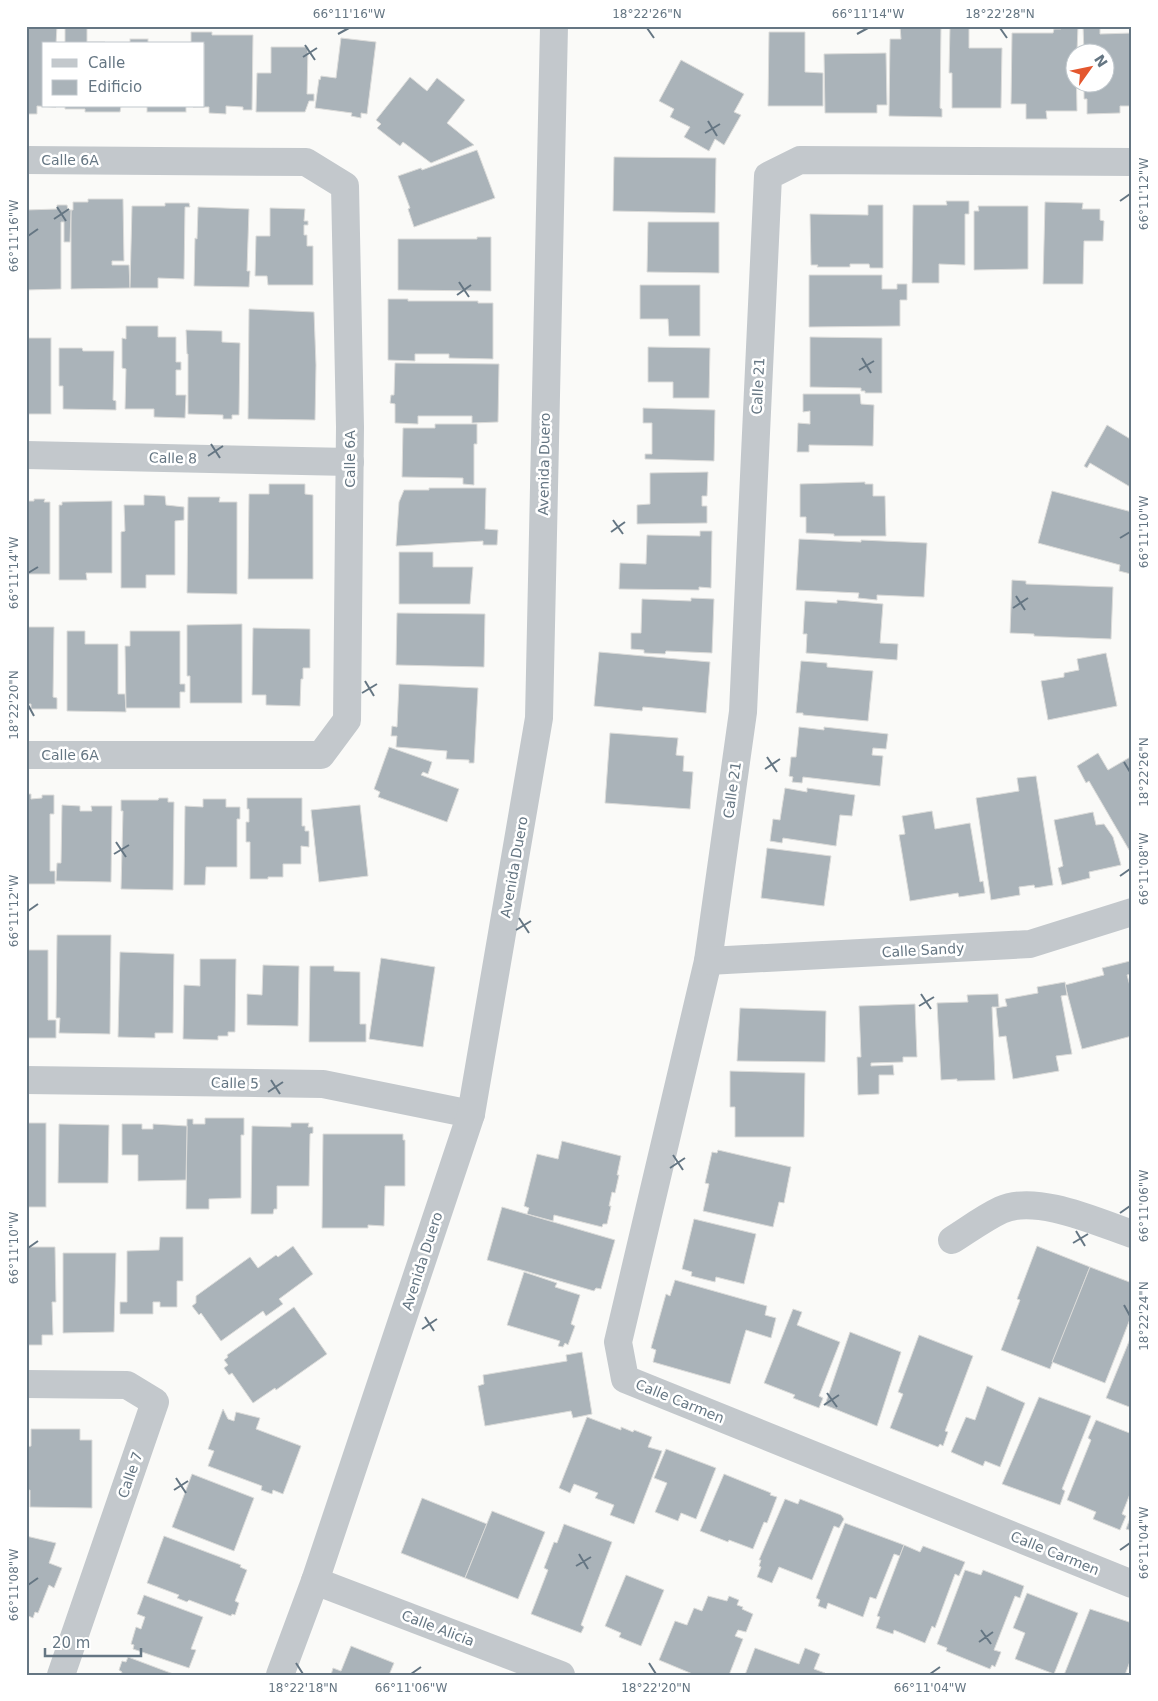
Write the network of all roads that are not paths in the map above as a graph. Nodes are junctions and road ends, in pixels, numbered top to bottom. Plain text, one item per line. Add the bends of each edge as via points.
1 (554, 26) edge
2 (26, 160) edge
3 (1132, 162) edge
4 (26, 455) edge
5 (350, 462) junction
6 (26, 755) edge
7 (1132, 912) edge
8 (708, 961) junction
9 (26, 1080) edge
10 (471, 1114) junction
11 (1132, 1234) edge
12 (952, 1240) dead end
13 (26, 1384) edge
14 (315, 1580) junction
15 (1132, 1584) edge
16 (61, 1675) edge
17 (280, 1675) edge
18 (561, 1675) edge

1 - 10 street, Avenida Duero via 539,718
2 - 5 street, Calle 6A via 306,162 345,186
3 - 8 street, Calle 21 via 800,160 768,176 743,712
4 - 5 street, Calle 8
5 - 6 street, Calle 6A via 347,720 321,755
7 - 8 street, Calle Sandy via 1030,944
8 - 15 street, Calle Carmen via 618,1342 625,1379
9 - 10 street, Calle 5 via 323,1084
10 - 14 street, Avenida Duero
11 - 12 street via 1050,1206 1023,1204 1002,1209
13 - 16 street, Calle 7 via 127,1385 155,1402
14 - 17 street, Avenida Duero
14 - 18 street, Calle Alicia

